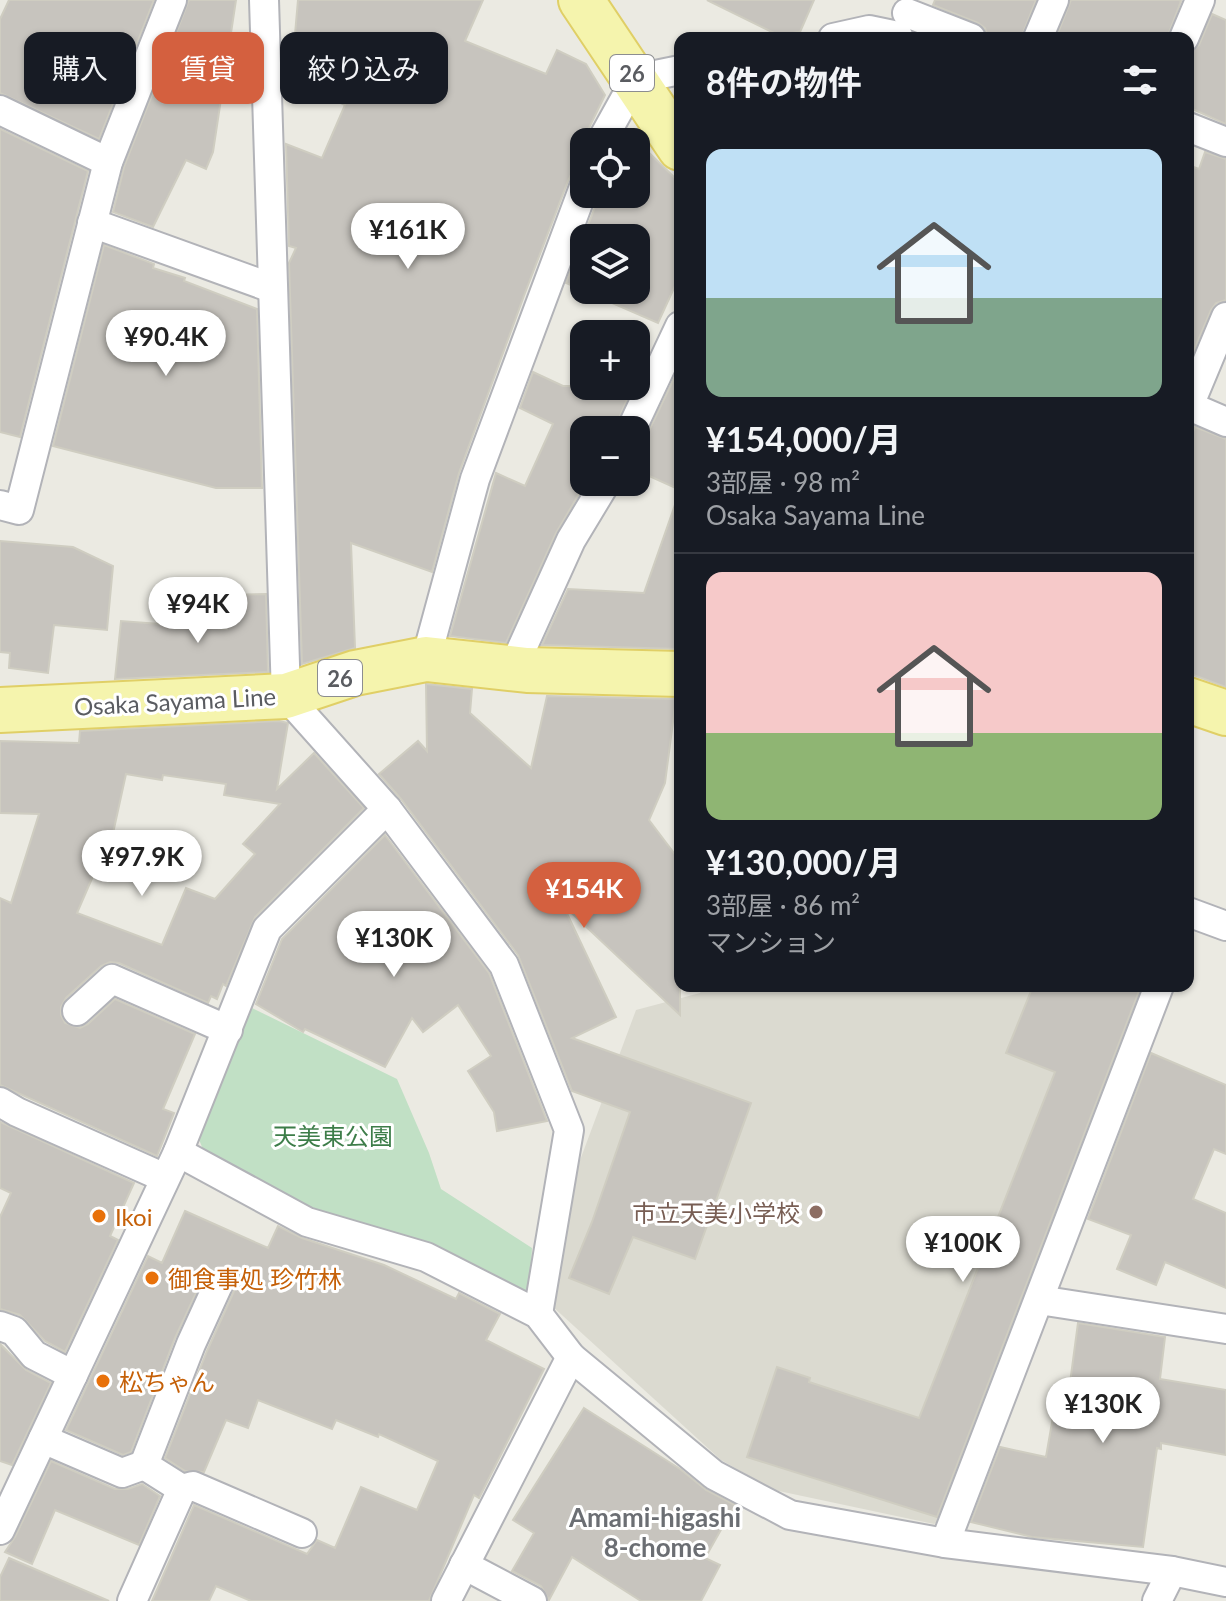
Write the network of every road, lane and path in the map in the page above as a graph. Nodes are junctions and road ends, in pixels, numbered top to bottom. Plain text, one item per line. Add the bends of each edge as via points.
1 (172, 0) edge
2 (264, 0) edge
3 (581, 0) edge
4 (1054, 0) edge
5 (1200, 0) edge
6 (904, 22) edge
7 (860, 32) edge
8 (946, 32) edge
9 (1041, 32) edge
10 (1187, 32) edge
11 (674, 71) edge
12 (636, 79) junction
13 (0, 110) edge
14 (609, 128) edge
15 (1194, 129) edge
16 (674, 139) edge
17 (1226, 142) edge
18 (108, 162) junction
19 (576, 208) edge
20 (92, 223) junction
21 (272, 288) junction
22 (1226, 317) edge
23 (674, 339) edge
24 (1194, 393) edge
25 (1194, 409) edge
26 (638, 416) edge
27 (1226, 422) edge
28 (598, 496) edge
29 (0, 505) edge
30 (426, 659) junction
31 (513, 668) junction
32 (674, 674) edge
33 (286, 696) junction
34 (1194, 702) edge
35 (0, 710) edge
36 (1226, 713) edge
37 (387, 809) junction
38 (1194, 914) edge
39 (1226, 926) edge
40 (1157, 992) edge
41 (77, 1011) dead end
42 (228, 1030) junction
43 (0, 1102) edge
44 (178, 1152) junction
45 (165, 1178) junction
46 (218, 1285) dead end
47 (1039, 1300) junction
48 (538, 1314) junction
49 (0, 1326) edge
50 (1226, 1329) edge
51 (571, 1357) junction
52 (73, 1375) junction
53 (43, 1439) junction
54 (144, 1465) junction
55 (11, 1478) edge
56 (182, 1489) junction
57 (0, 1530) edge
58 (302, 1533) dead end
59 (945, 1543) junction
60 (464, 1565) junction
61 (1172, 1571) junction
62 (1226, 1582) edge
63 (132, 1601) edge
64 (446, 1601) edge
65 (532, 1601) edge
66 (1157, 1601) edge

1 - 18 street
2 - 21 street
3 - 12 main road, 26
4 - 9 street
5 - 10 street
6 - 7 street
6 - 8 street
11 - 12 street
12 - 14 street
12 - 16 main road, 26
13 - 18 street
15 - 17 street
18 - 20 street
19 - 30 street via 475,479
20 - 21 street
20 - 29 street via 19,510
21 - 33 street
22 - 24 street
23 - 26 street
25 - 27 street
28 - 31 street via 571,540
30 - 31 main road, Osaka Sayama Line / 26
30 - 33 main road, Osaka Sayama Line / 26 via 355,673
31 - 32 main road, Osaka Sayama Line / 26
33 - 35 main road, Osaka Sayama Line / 26
33 - 37 street
34 - 36 main road
37 - 42 street via 267,929
37 - 48 street via 504,965 569,1130
38 - 39 street
40 - 47 street
41 - 42 street via 112,979
42 - 44 street
43 - 45 street
44 - 45 street
44 - 48 street via 307,1222 426,1257
45 - 52 street
46 - 54 street
47 - 50 street
47 - 59 street
48 - 51 street
49 - 52 street via 14,1331 34,1355
51 - 59 street via 714,1475 790,1515
51 - 60 street
52 - 53 street
53 - 54 street via 122,1473
53 - 55 street
54 - 56 street
55 - 57 street
56 - 58 street via 193,1486
56 - 63 street
59 - 61 street
60 - 64 street
60 - 65 street
61 - 62 street
61 - 66 street

